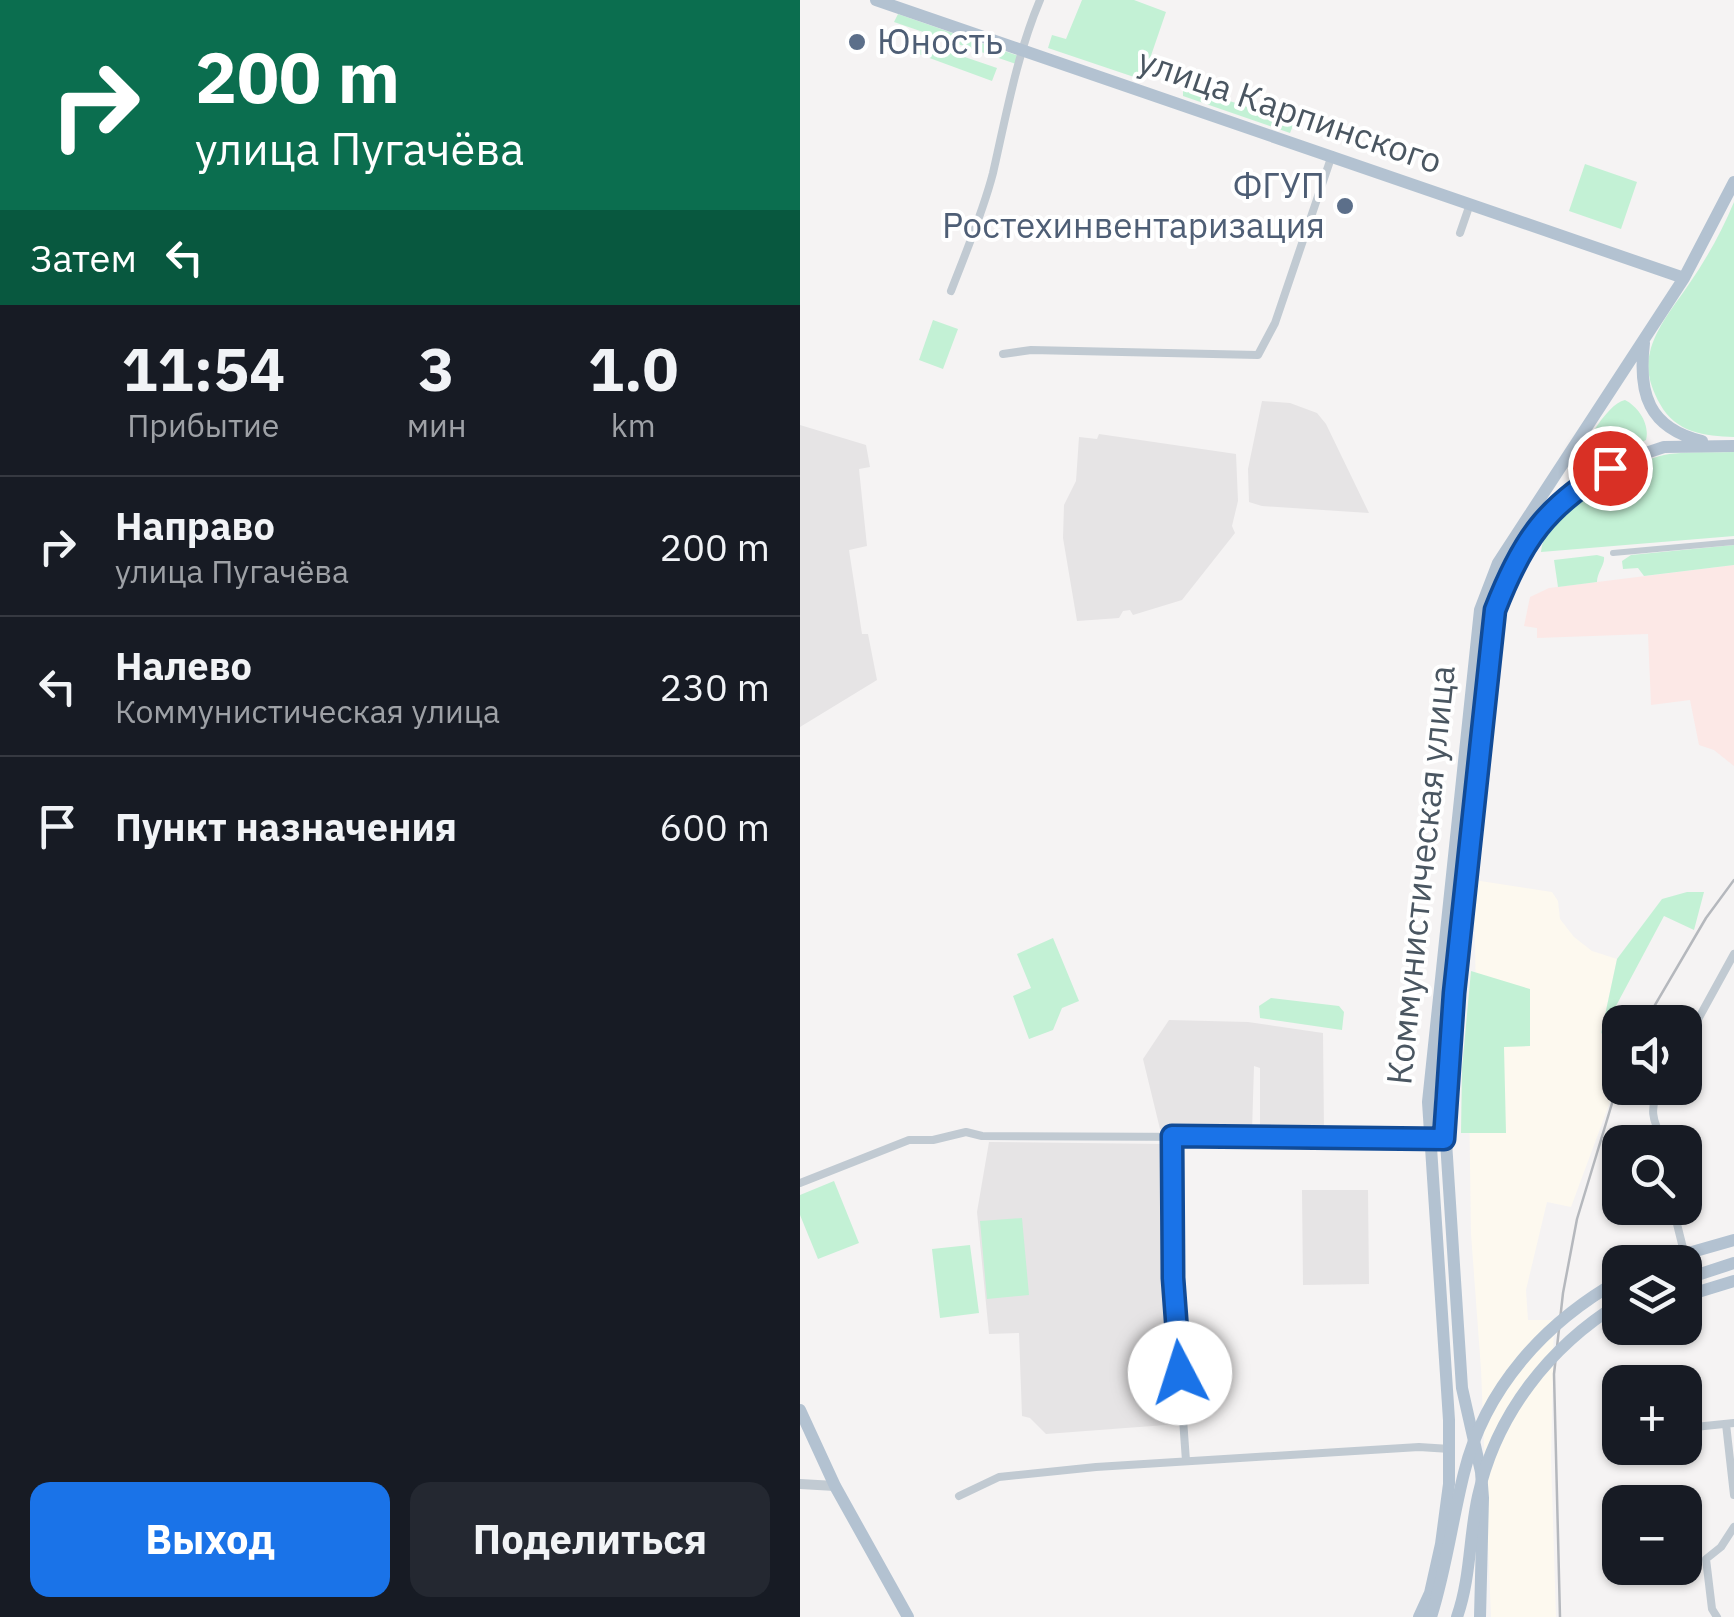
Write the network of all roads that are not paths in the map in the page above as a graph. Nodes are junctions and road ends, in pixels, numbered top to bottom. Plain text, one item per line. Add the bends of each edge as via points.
1 (876, 0) edge
2 (1040, 0) edge
3 (1024, 52) junction
4 (1332, 156) junction
5 (1734, 182) edge
6 (1470, 204) junction
7 (1460, 234) dead end
8 (1684, 278) junction
9 (952, 291) dead end
10 (1644, 340) junction
11 (1002, 354) dead end
12 (1734, 446) edge
13 (1734, 542) edge
14 (1613, 553) dead end
15 (1734, 954) edge
16 (1702, 1012) edge
17 (1172, 1136) junction
18 (1437, 1139) junction
19 (800, 1183) edge
20 (1677, 1225) edge
21 (1734, 1240) edge
22 (1702, 1249) edge
23 (1734, 1266) edge
24 (1702, 1274) edge
25 (1734, 1280) edge
26 (1602, 1290) edge
27 (1702, 1290) edge
28 (1602, 1315) edge
29 (1602, 1319) edge
30 (1587, 1325) junction
31 (1464, 1404) junction
32 (800, 1410) edge
33 (1730, 1424) edge
34 (1702, 1426) edge
35 (1450, 1450) junction
36 (1186, 1461) junction
37 (1450, 1465) junction
38 (1470, 1470) junction
39 (800, 1484) edge
40 (835, 1486) junction
41 (1734, 1495) edge
42 (959, 1496) dead end
43 (1734, 1528) edge
44 (1483, 1533) junction
45 (908, 1617) edge
46 (1419, 1617) edge
47 (1432, 1617) edge
48 (1457, 1617) edge
49 (1480, 1617) edge
50 (1717, 1617) edge

1 - 3 main road, улица Карпинского
2 - 3 street
3 - 4 main road, улица Карпинского
3 - 9 street
4 - 6 main road, улица Карпинского
4 - 11 street via 1258,355
5 - 8 main road, Коммунистическая улица
6 - 7 street
6 - 8 main road, улица Карпинского
8 - 10 main road, Коммунистическая улица
10 - 12 main road via 1641,379 1657,417 1687,438
10 - 18 main road, Коммунистическая улица via 1487,588 1476,635 1430,1068
12 - 18 main road, Коммунистическая улица via 1664,448 1599,474 1548,513 1505,585 1487,664
13 - 14 street
15 - 16 street
17 - 18 street
17 - 19 street via 966,1132 908,1140
17 - 36 street via 1173,1278
18 - 31 main road, Коммунистическая улица
18 - 35 main road, Коммунистическая улица
20 - 23 street via 1691,1280
21 - 22 main road, bridge
23 - 24 main road, bridge
25 - 27 main road
26 - 47 main road, bridge via 1539,1340 1494,1402 1465,1469
28 - 30 main road, bridge
29 - 30 main road, bridge
30 - 48 main road, bridge via 1527,1386 1495,1442 1477,1498
31 - 38 main road
31 - 44 main road, Коммунистическая улица via 1481,1472
32 - 40 main road
33 - 34 street
33 - 41 street
35 - 36 street via 1420,1446
35 - 37 main road, Коммунистическая улица
36 - 42 street via 999,1476
37 - 38 main road via 1461,1460
37 - 46 main road, Коммунистическая улица via 1441,1544
38 - 44 main road
39 - 40 street
40 - 45 main road
43 - 50 street via 1706,1559
44 - 49 main road, Коммунистическая улица

